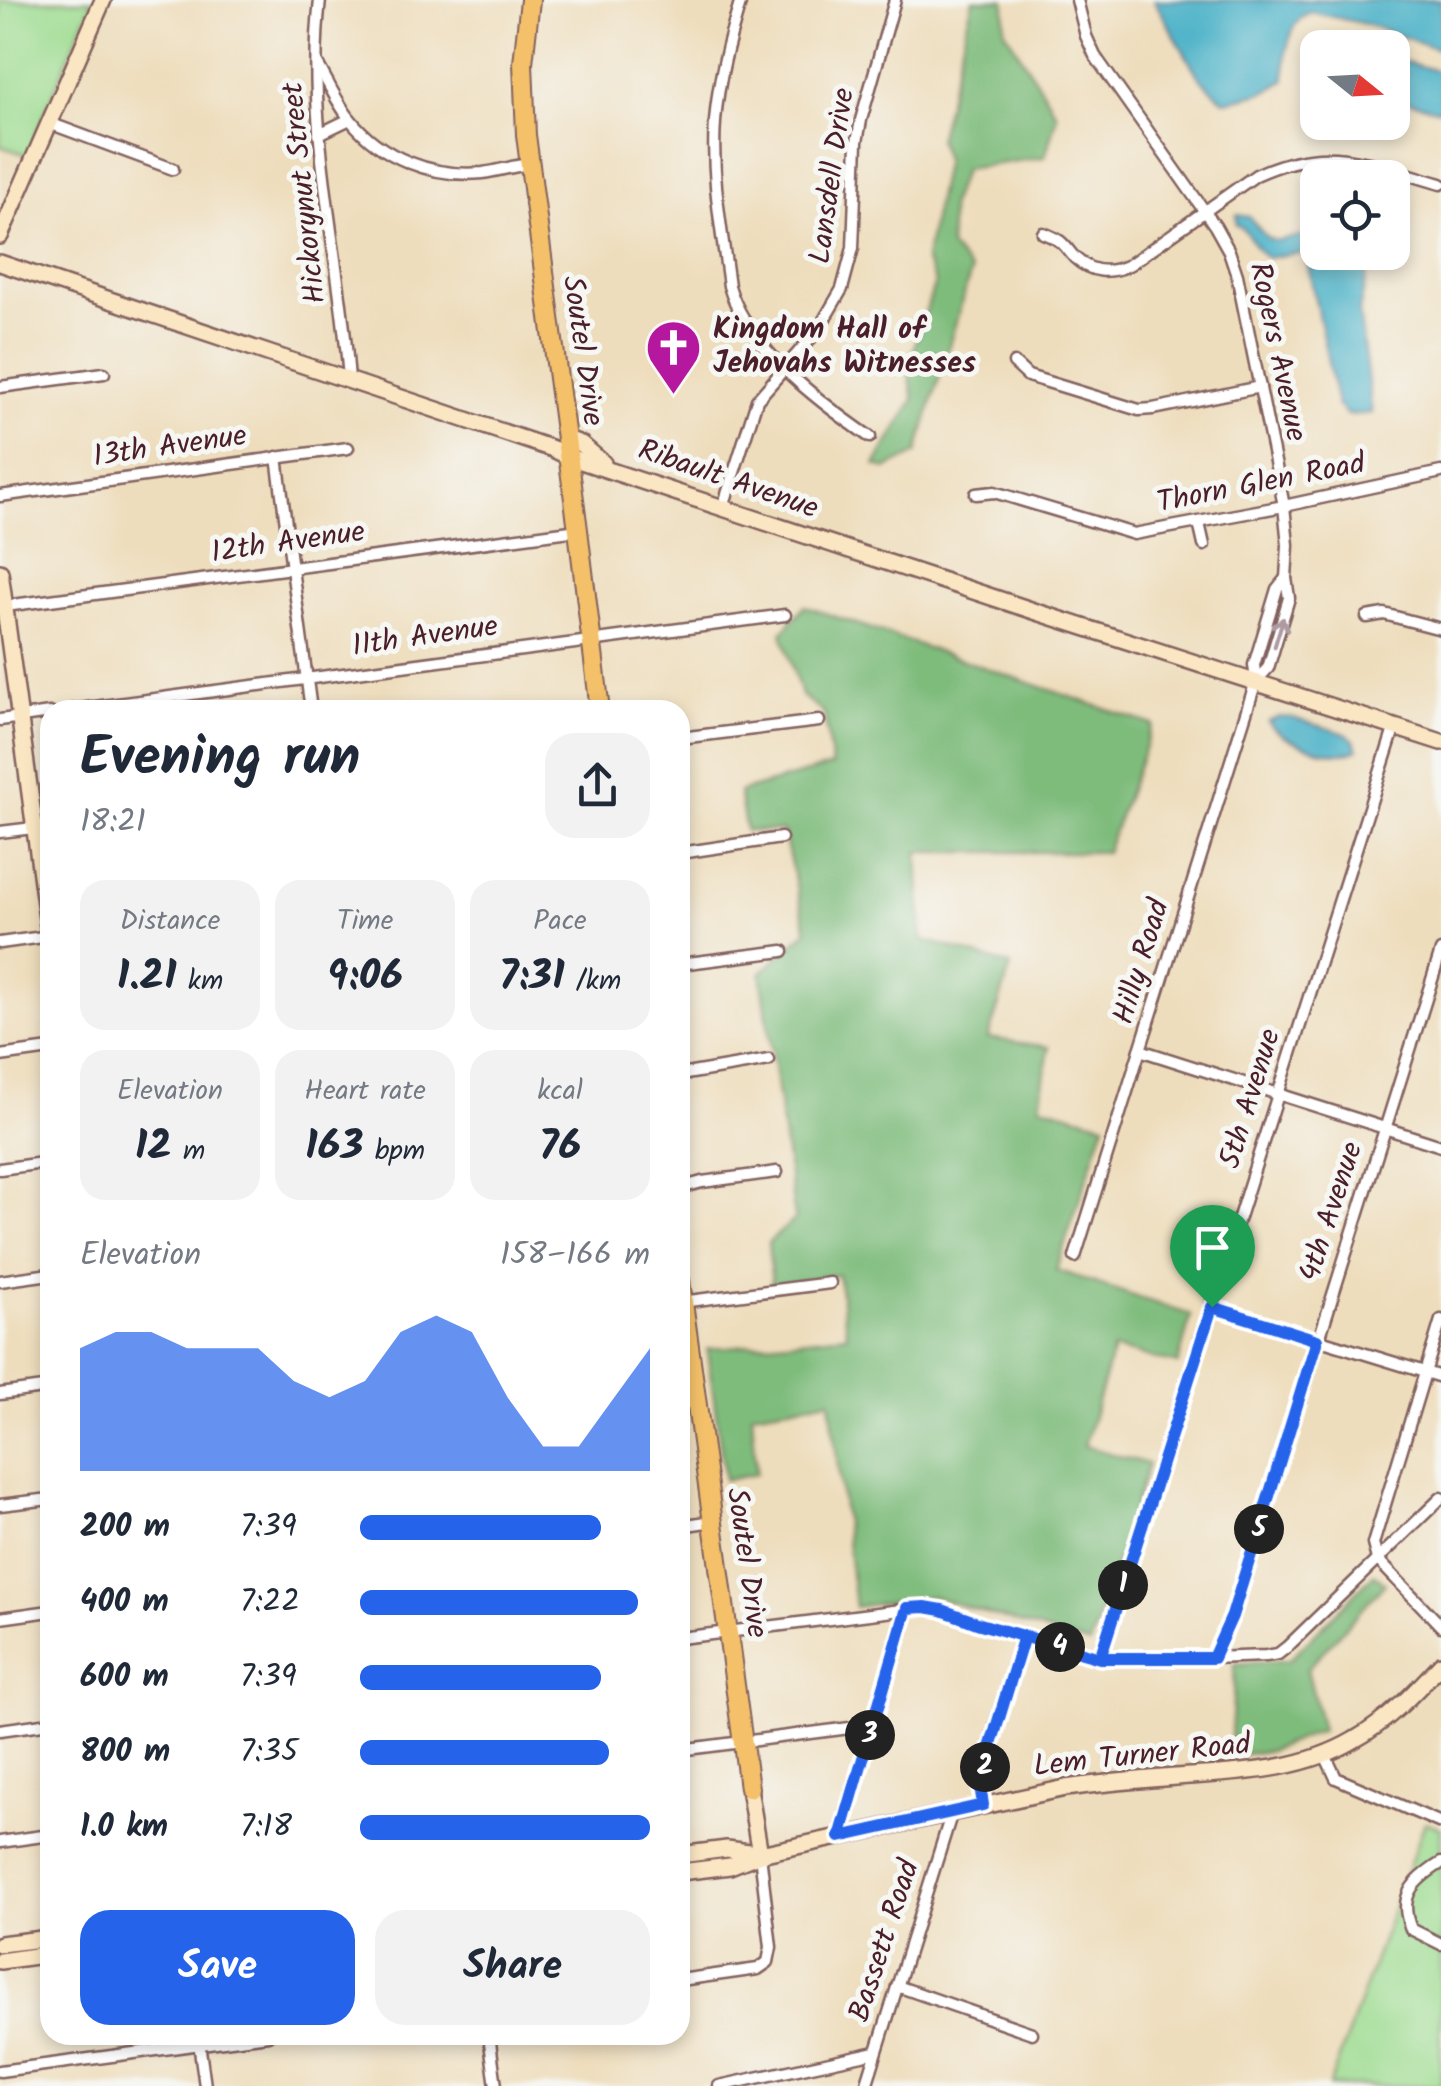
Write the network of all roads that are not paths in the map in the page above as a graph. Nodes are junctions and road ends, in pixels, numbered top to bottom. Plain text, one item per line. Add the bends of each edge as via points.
1 (103, 0) edge
2 (320, 0) edge
3 (530, 0) edge
4 (741, 0) edge
5 (894, 0) edge
6 (1077, 0) edge
7 (317, 64) junction
8 (350, 119) junction
9 (49, 124) junction
10 (319, 134) junction
11 (529, 164) junction
12 (173, 169) dead end
13 (1441, 184) edge
14 (1204, 211) junction
15 (1043, 233) dead end
16 (0, 236) edge
17 (0, 263) edge
18 (1014, 363) dead end
19 (784, 368) junction
20 (104, 374) dead end
21 (349, 380) junction
22 (0, 387) edge
23 (1260, 387) junction
24 (870, 437) dead end
25 (348, 448) dead end
26 (568, 448) junction
27 (277, 458) junction
28 (1441, 472) edge
29 (976, 494) dead end
30 (0, 496) edge
31 (1284, 506) junction
32 (723, 507) junction
33 (1200, 522) junction
34 (578, 530) junction
35 (1204, 545) dead end
36 (292, 568) junction
37 (0, 572) edge
38 (5, 606) junction
39 (785, 615) dead end
40 (1367, 617) dead end
41 (1441, 629) edge
42 (590, 640) junction
43 (306, 678) junction
44 (1256, 681) junction
45 (145, 700) edge
46 (309, 700) edge
47 (599, 700) edge
48 (40, 714) edge
49 (20, 717) junction
50 (0, 720) edge
51 (819, 720) dead end
52 (1394, 726) junction
53 (690, 737) edge
54 (1441, 742) edge
55 (40, 817) edge
56 (40, 827) edge
57 (0, 832) edge
58 (781, 838) dead end
59 (690, 852) edge
60 (40, 939) edge
61 (0, 943) edge
62 (1441, 950) edge
63 (783, 951) dead end
64 (690, 963) edge
65 (40, 1050) edge
66 (1140, 1050) junction
67 (0, 1056) edge
68 (769, 1060) dead end
69 (690, 1073) edge
70 (1278, 1095) junction
71 (1385, 1129) junction
72 (1441, 1146) edge
73 (40, 1163) edge
74 (0, 1168) edge
75 (777, 1172) dead end
76 (690, 1185) edge
77 (1076, 1257) dead end
78 (40, 1275) edge
79 (0, 1281) edge
80 (830, 1283) dead end
81 (690, 1301) edge
82 (1212, 1307) junction
83 (1441, 1320) edge
84 (1317, 1340) junction
85 (1424, 1372) junction
86 (1441, 1377) edge
87 (40, 1388) edge
88 (0, 1394) edge
89 (690, 1400) edge
90 (1441, 1498) edge
91 (40, 1499) edge
92 (0, 1505) edge
93 (712, 1521) junction
94 (690, 1524) edge
95 (1377, 1560) junction
96 (907, 1608) junction
97 (40, 1612) edge
98 (0, 1618) edge
99 (1441, 1626) edge
100 (728, 1632) junction
101 (1024, 1636) junction
102 (690, 1637) edge
103 (1100, 1658) junction
104 (1213, 1658) junction
105 (1441, 1664) edge
106 (40, 1724) edge
107 (873, 1725) junction
108 (0, 1730) edge
109 (743, 1742) junction
110 (690, 1749) edge
111 (1325, 1755) junction
112 (749, 1788) joint
113 (983, 1805) junction
114 (952, 1812) junction
115 (1441, 1823) edge
116 (40, 1836) edge
117 (840, 1837) junction
118 (0, 1842) edge
119 (690, 1854) edge
120 (760, 1854) junction
121 (1441, 1863) edge
122 (690, 1871) edge
123 (40, 1939) edge
124 (0, 1944) edge
125 (1441, 1944) edge
126 (40, 1955) edge
127 (0, 1961) edge
128 (690, 1979) edge
129 (897, 1986) junction
130 (1032, 2033) dead end
131 (167, 2045) edge
132 (200, 2045) edge
133 (490, 2045) edge
134 (876, 2052) junction
135 (0, 2071) edge
136 (205, 2086) edge
137 (496, 2086) edge
138 (719, 2086) edge
139 (866, 2086) edge

1 - 9 street
2 - 7 street, Hickorynut Street
3 - 11 main road, Soutel Drive via 523,63
4 - 19 street via 718,90 716,186 734,300
5 - 19 street, Lansdell Drive via 860,120 850,264 833,308
6 - 14 street, Rogers Avenue via 1094,56
7 - 8 street
7 - 10 street, Hickorynut Street
8 - 10 street
8 - 11 street via 411,164 483,172
9 - 12 street
9 - 16 street
10 - 21 street, Hickorynut Street
11 - 26 main road, Soutel Drive
13 - 14 street via 1342,157 1302,158 1256,175
14 - 15 street via 1129,266 1108,272 1084,265
14 - 23 street, Rogers Avenue via 1229,251
17 - 21 street, Ribault Avenue
18 - 23 street via 1028,376 1139,410
19 - 24 street
19 - 32 street, Lansdell Drive via 757,400
20 - 22 street
21 - 26 street, Ribault Avenue via 553,449
23 - 31 street, Rogers Avenue
25 - 27 street, 13th Avenue
26 - 32 street, Ribault Avenue
26 - 34 main road, Soutel Drive
27 - 30 street, 13th Avenue
27 - 36 street
28 - 31 street, Thorn Glen Road
29 - 33 street, Thorn Glen Road via 994,492 1134,534
31 - 33 street, Thorn Glen Road
31 - 44 street, Rogers Avenue via 1289,598 1268,668
32 - 44 street, Ribault Avenue
33 - 35 street
34 - 36 street, 12th Avenue
34 - 42 main road, Soutel Drive
36 - 38 street, 12th Avenue
36 - 43 street
37 - 38 street
38 - 49 street
39 - 42 street, 11th Avenue
40 - 41 street via 1384,614
42 - 43 street, 11th Avenue
42 - 47 main road, Soutel Drive
43 - 45 street, 11th Avenue
43 - 46 street
44 - 52 street, Ribault Avenue
44 - 66 street, Hilly Road
48 - 49 street
49 - 50 street
49 - 55 street
51 - 53 street
52 - 54 street, Ribault Avenue
52 - 70 street, 5th Avenue
56 - 57 street
58 - 59 street
60 - 61 street
62 - 71 street, 4th Avenue
63 - 64 street
65 - 67 street
66 - 70 street
66 - 77 street, Hilly Road
68 - 69 street
70 - 71 street
70 - 82 street, 5th Avenue
71 - 72 street
71 - 84 street, 4th Avenue
73 - 74 street
75 - 76 street
78 - 79 street
80 - 81 street
82 - 84 street
82 - 103 street, 5th Avenue
83 - 85 street
84 - 85 street
84 - 104 street, 4th Avenue via 1232,1616
85 - 86 street
85 - 95 street via 1374,1536
87 - 88 street
89 - 93 main road, Soutel Drive
90 - 95 street
91 - 92 street
93 - 94 street
93 - 100 main road, Soutel Drive
95 - 99 street
95 - 104 street via 1278,1654
96 - 100 street
96 - 101 street via 942,1610
96 - 107 street
97 - 98 street
100 - 102 street
100 - 109 main road, Soutel Drive
101 - 103 street
101 - 113 street via 980,1785
103 - 104 street
105 - 111 street, Lem Turner Road via 1381,1722
106 - 108 street
107 - 109 street
107 - 117 street
109 - 110 street
109 - 112 main road, Soutel Drive
111 - 113 street, Lem Turner Road via 1268,1770 1113,1781
111 - 115 street via 1336,1778
112 - 120 street, Soutel Drive
113 - 114 street, Lem Turner Road
114 - 117 street, Lem Turner Road
114 - 129 street, Bassett Road
116 - 118 street
117 - 120 street, Lem Turner Road
119 - 120 street, Lem Turner Road
120 - 122 street, Lem Turner Road
120 - 128 street via 768,1962
121 - 125 street via 1413,1884 1406,1901 1411,1928
123 - 124 street
126 - 127 street
129 - 130 street
129 - 134 street, Bassett Road
131 - 135 street
132 - 136 street
133 - 137 street
134 - 138 street
134 - 139 street, Bassett Road

